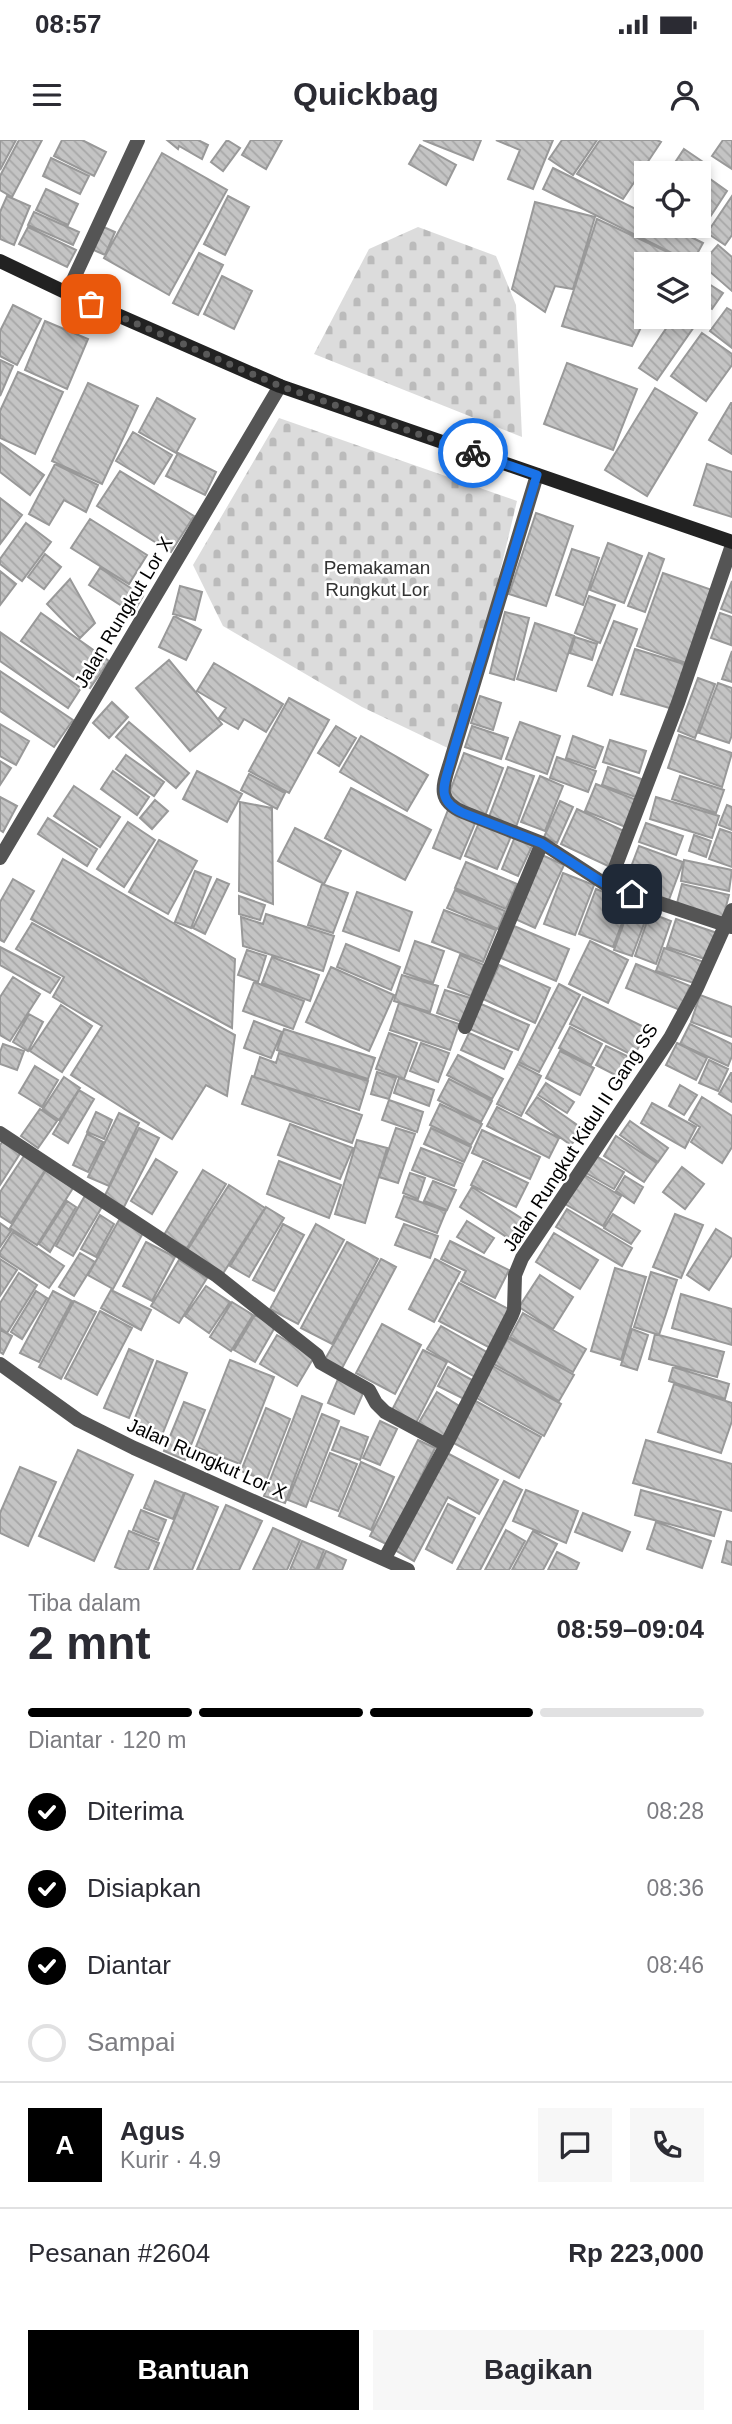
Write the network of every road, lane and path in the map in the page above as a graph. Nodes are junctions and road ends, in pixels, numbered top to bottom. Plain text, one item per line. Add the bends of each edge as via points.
1 (138, 140) edge
2 (0, 261) edge
3 (67, 293) junction
4 (280, 386) junction
5 (537, 475) junction
6 (732, 543) edge
7 (541, 843) junction
8 (0, 858) edge
9 (608, 886) junction
10 (732, 910) edge
11 (728, 927) edge
12 (465, 1027) dead end
13 (0, 1133) edge
14 (0, 1364) edge
15 (446, 1445) junction
16 (385, 1558) junction
17 (408, 1570) edge

1 - 3 street
2 - 3 main road
3 - 4 main road
4 - 5 main road
4 - 8 street, Jalan Rungkut Lor X
5 - 6 main road
5 - 7 street via 443,791 453,808
6 - 9 street via 678,704
7 - 9 street
7 - 12 street
9 - 11 street
10 - 11 street, Jalan Rungkut Kidul II Gang SS
11 - 15 street, Jalan Rungkut Kidul II Gang SS via 670,1038 522,1258 515,1275 514,1310
13 - 15 street via 217,1276 317,1355 321,1363 369,1390 385,1412
14 - 16 street, Jalan Rungkut Lor X via 89,1426
15 - 16 street, Jalan Rungkut Kidul II Gang SS
16 - 17 street, Jalan Rungkut Lor X

